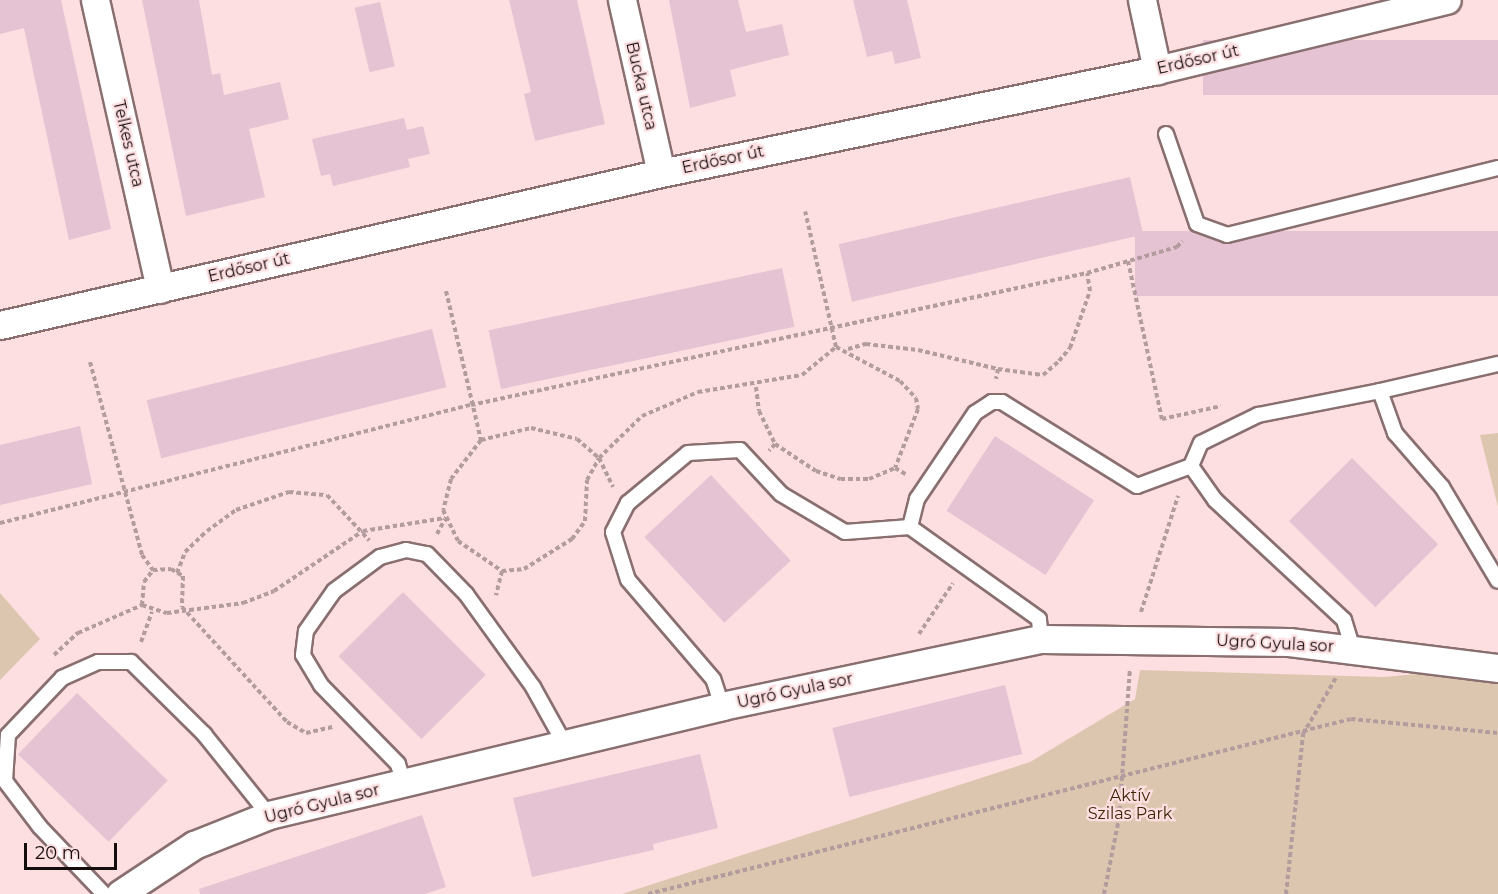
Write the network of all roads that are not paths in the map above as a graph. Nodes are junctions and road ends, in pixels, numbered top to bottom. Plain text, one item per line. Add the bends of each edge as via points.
1 (95, 0) edge
2 (622, 0) edge
3 (1142, 0) edge
4 (1447, 0) edge
5 (1158, 70) junction
6 (1166, 134) dead end
7 (1498, 168) edge
8 (661, 173) junction
9 (160, 289) junction
10 (0, 325) edge
11 (1498, 364) edge
12 (1380, 391) junction
13 (1191, 466) junction
14 (910, 527) junction
15 (1498, 581) edge
16 (1041, 639) junction
17 (1353, 650) junction
18 (1498, 668) edge
19 (722, 706) junction
20 (564, 743) junction
21 (404, 784) junction
22 (268, 816) junction
23 (105, 894) edge
24 (120, 894) edge

1 - 9 street, Telkes utca
2 - 8 street, Bucka utca
3 - 5 street
4 - 5 street, Erdősor út
5 - 8 street, Erdősor út
6 - 7 lane via 1197,224 1227,235
8 - 9 street, Erdősor út
9 - 10 street, Erdősor út
11 - 12 lane
12 - 13 lane via 1258,415 1201,443
12 - 15 lane via 1395,433 1442,487
13 - 14 lane via 1137,486 1002,402 992,402 975,413 925,487
13 - 17 lane via 1215,501 1344,620
14 - 16 lane via 1039,619
14 - 19 lane via 845,532 781,494 740,450 687,453 628,502 613,532 628,580 713,679
16 - 17 street, Ugró Gyula sor via 1289,642
16 - 19 street, Ugró Gyula sor
17 - 18 street, Ugró Gyula sor
19 - 20 street, Ugró Gyula sor
20 - 21 street, Ugró Gyula sor
20 - 21 lane via 533,687 466,594 427,554 406,550 380,557 334,591 306,631 303,655 321,685 398,764
21 - 22 street, Ugró Gyula sor
22 - 23 lane via 204,734 130,662 98,662 62,678 8,735 3,759 5,781 40,827
22 - 24 street, Ugró Gyula sor via 194,845

